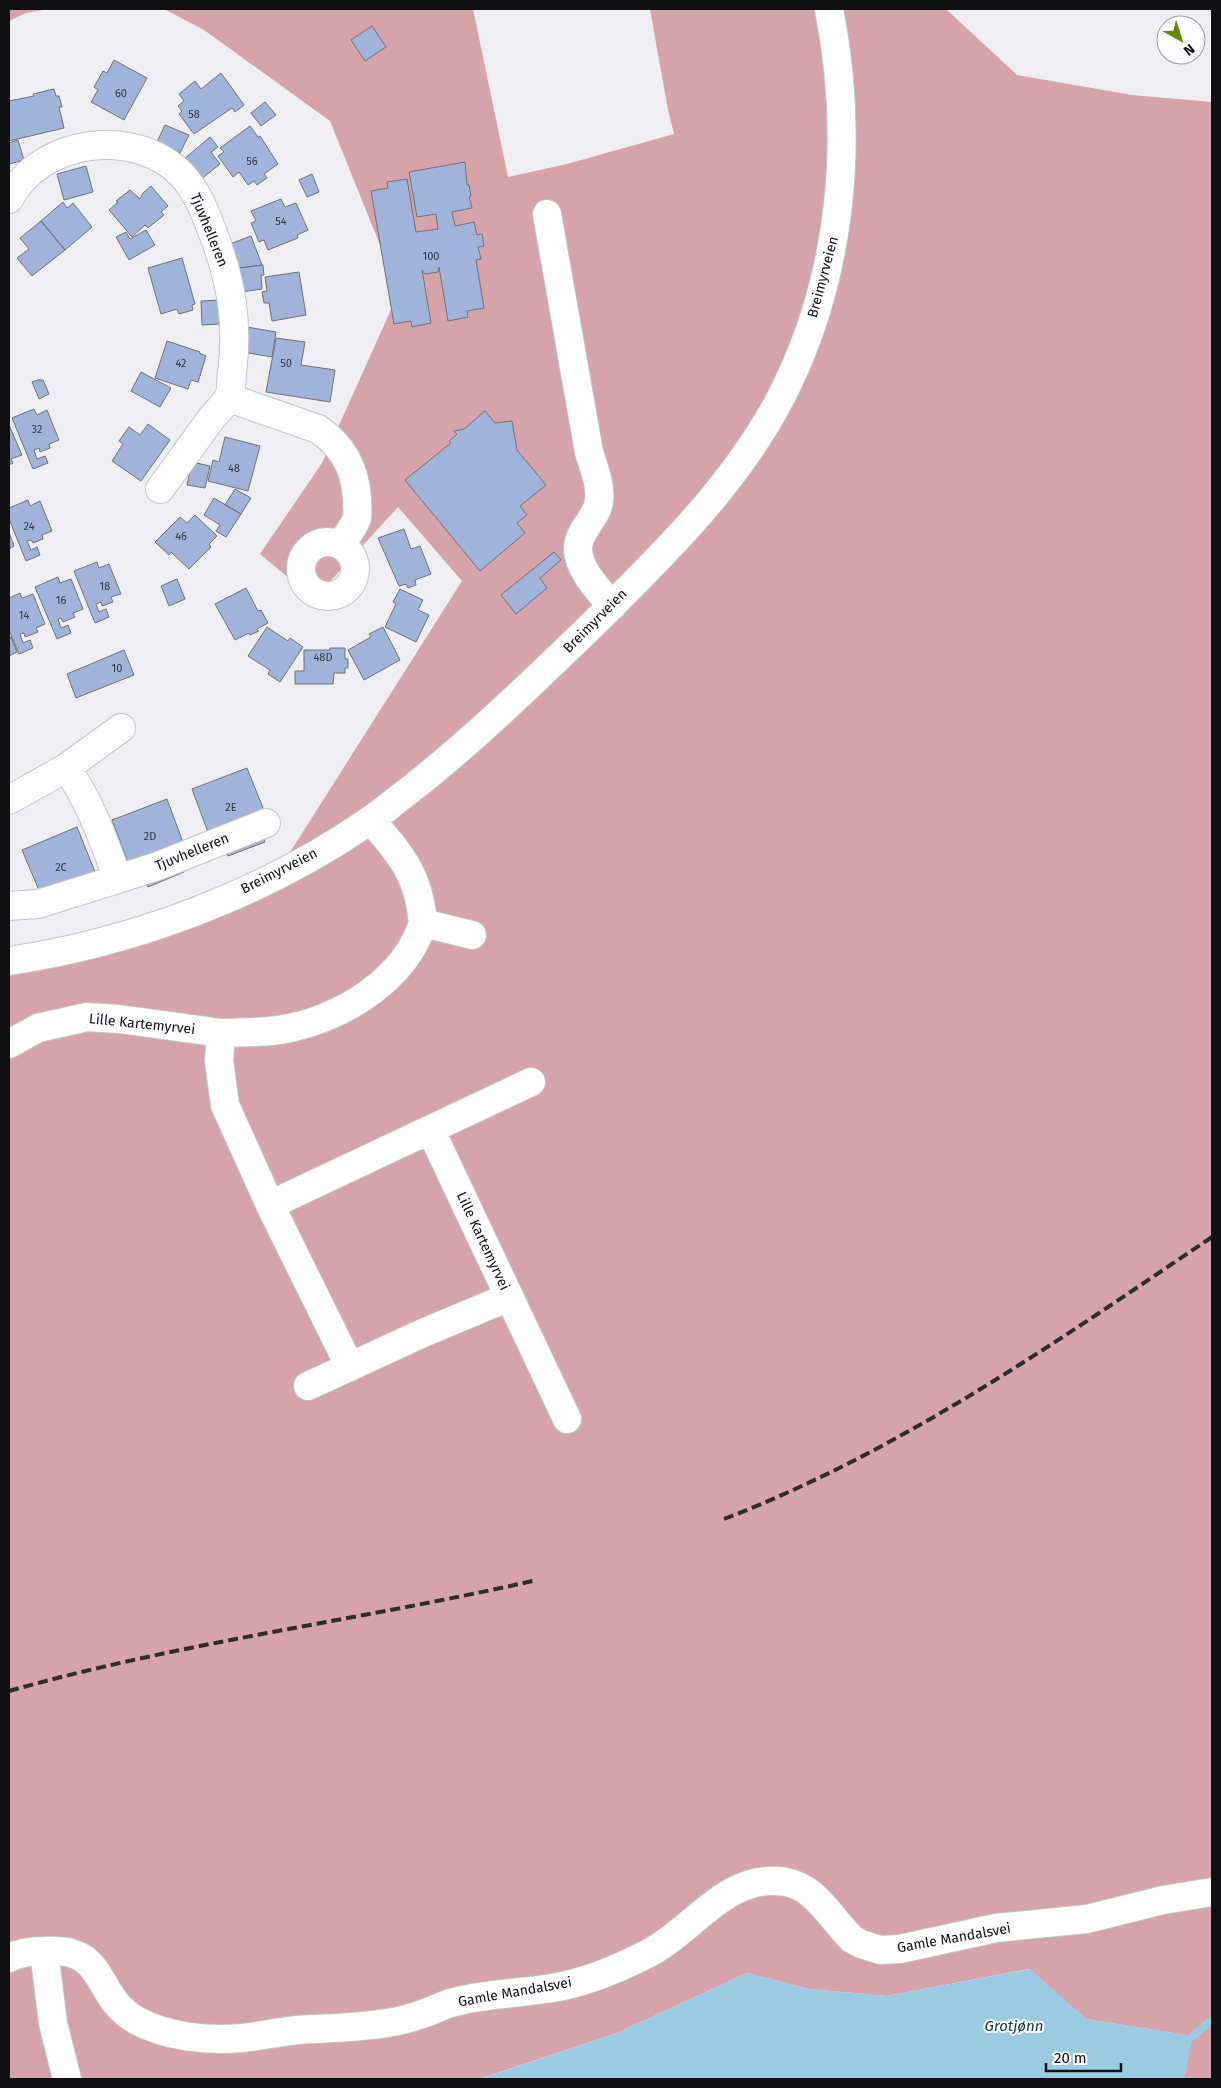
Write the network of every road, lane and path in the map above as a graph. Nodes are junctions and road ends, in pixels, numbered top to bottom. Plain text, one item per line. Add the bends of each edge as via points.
1 (829, 9) edge
2 (9, 199) edge
3 (547, 214) dead end
4 (229, 398) junction
5 (160, 489) dead end
6 (341, 544) dead end
7 (612, 606) junction
8 (121, 728) dead end
9 (66, 768) junction
10 (9, 800) edge
11 (371, 820) junction
12 (266, 823) dead end
13 (118, 880) junction
14 (9, 906) edge
15 (423, 923) junction
16 (472, 935) dead end
17 (9, 961) edge
18 (221, 1033) junction
19 (9, 1044) edge
20 (531, 1082) dead end
21 (431, 1131) junction
22 (270, 1205) junction
23 (509, 1297) junction
24 (350, 1367) junction
25 (308, 1386) dead end
26 (567, 1419) dead end
27 (1212, 1892) edge
28 (44, 1951) junction
29 (9, 1958) edge
30 (67, 2079) edge

1 - 7 street, Breimyrveien via 836,45 842,158 835,235 813,320 780,400 737,467 689,526
2 - 4 street, Tjuvhelleren via 26,176 46,161 86,146 116,146 145,152 181,174 203,208 229,282 234,318
3 - 7 street via 589,452 598,481 598,506 579,538 578,552 587,575
4 - 5 street
4 - 6 street via 318,429 346,456 353,471 357,516
7 - 11 street, Breimyrveien via 501,713
8 - 9 street
9 - 10 street
9 - 13 street via 103,839
11 - 15 street via 396,849 412,875
11 - 17 street, Breimyrveien via 295,865 176,919 97,942
12 - 13 street, Tjuvhelleren
13 - 14 street, Tjuvhelleren via 38,904
15 - 16 street
15 - 18 street, Lille Kartemyrvei via 415,944 396,970 364,996 338,1011 284,1029
18 - 19 street, Lille Kartemyrvei via 88,1017 38,1028
18 - 22 street via 219,1060 224,1106
20 - 21 street
21 - 22 street
21 - 23 street, Lille Kartemyrvei
22 - 24 street
23 - 24 street, Lille Kartemyrvei
23 - 26 street, Lille Kartemyrvei
24 - 25 street, Lille Kartemyrvei
27 - 28 street, Gamle Mandalsvei via 1086,1919 996,1928 900,1949 880,1950 852,1939 802,1888 785,1881 762,1882 746,1885 718,1898 680,1932 652,1951 583,1980 553,1988 455,2001 387,2023 242,2038 193,2036 136,2020 121,2007 85,1958 72,1952
28 - 29 street, Gamle Mandalsvei
28 - 30 street via 53,2023

